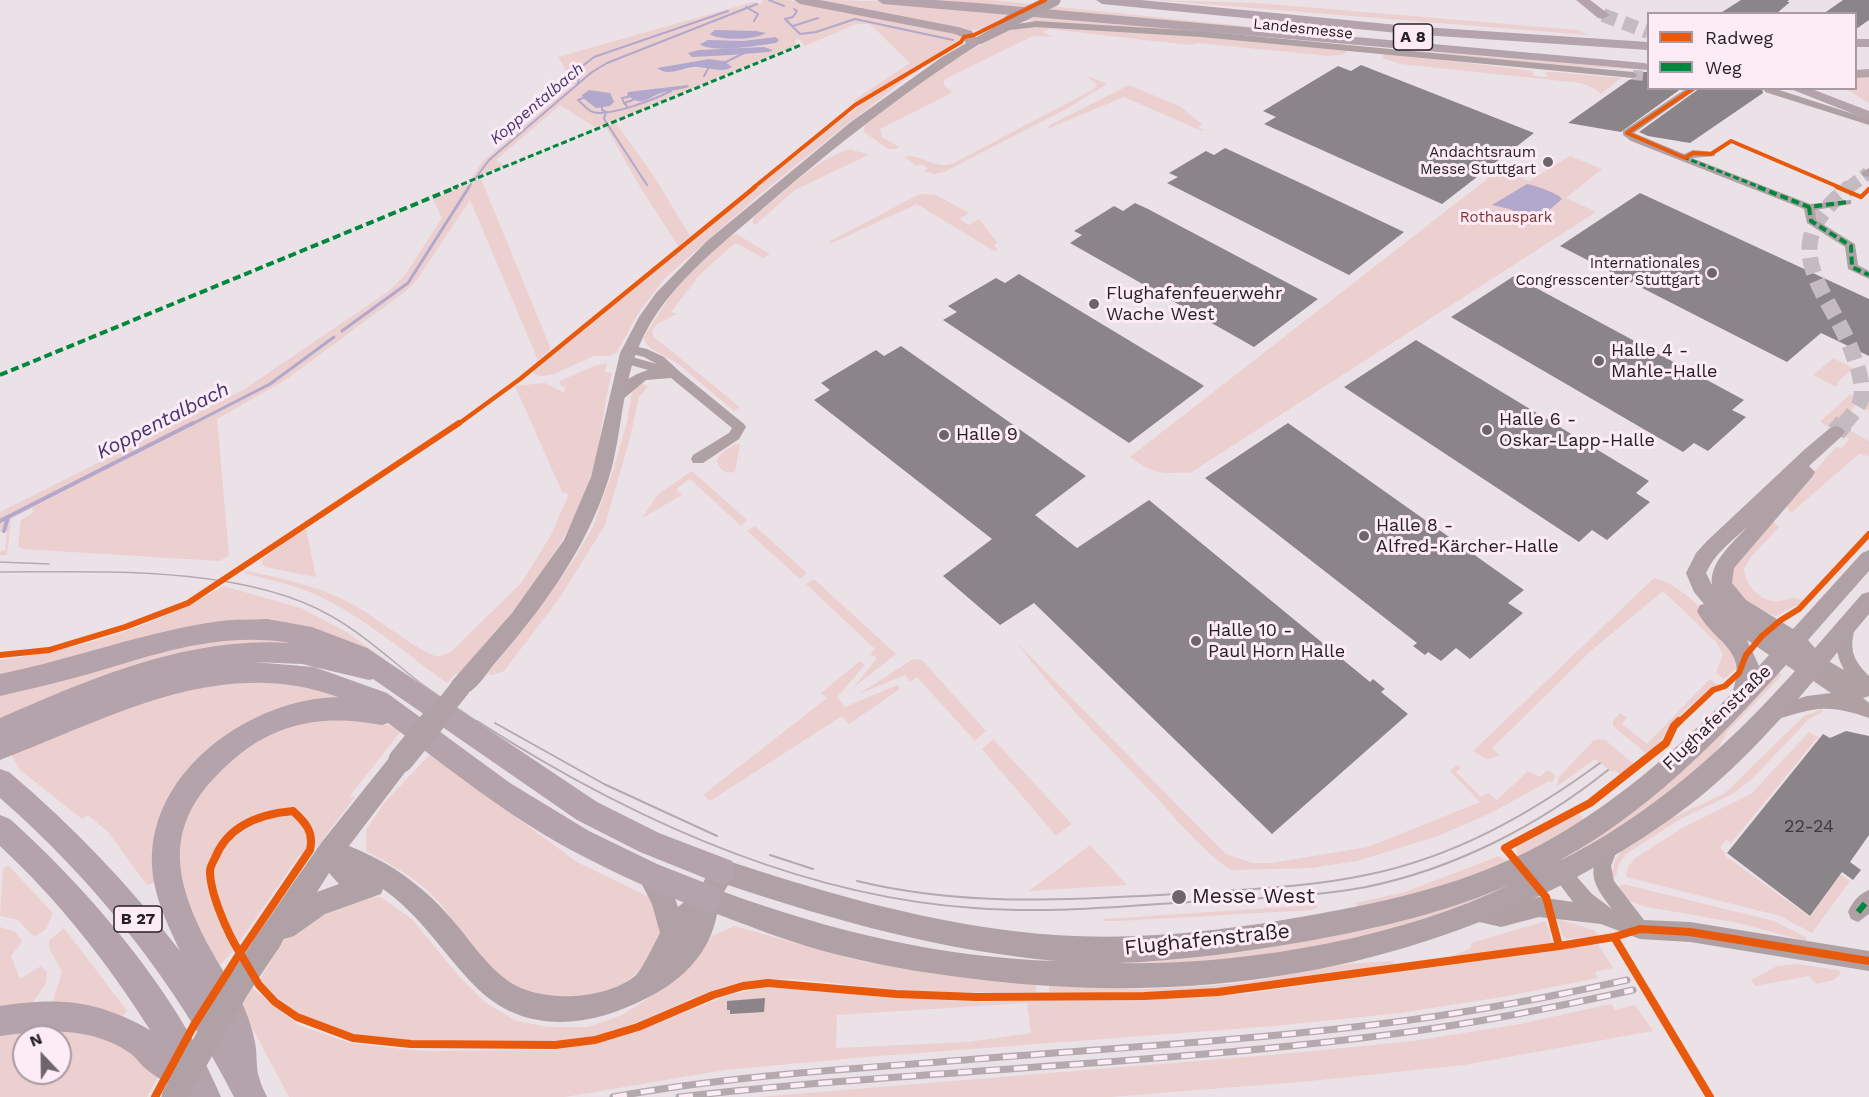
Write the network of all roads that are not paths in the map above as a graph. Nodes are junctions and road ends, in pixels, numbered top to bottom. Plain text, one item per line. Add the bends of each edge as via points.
1 (800, 0) edge
2 (883, 0) edge
3 (1035, 0) edge
4 (1054, 0) edge
5 (1102, 0) edge
6 (1582, 0) edge
7 (1603, 15) tunnel mouth
8 (958, 31) junction
9 (987, 33) junction
10 (972, 42) junction
11 (1358, 43) junction
12 (1647, 45) edge
13 (1446, 58) junction
14 (1642, 65) edge
15 (1691, 90) edge
16 (1768, 90) dead end
17 (1800, 90) edge
18 (1844, 92) edge
19 (1869, 105) edge
20 (1869, 110) edge
21 (1869, 116) edge
22 (1869, 122) edge
23 (1711, 154) dead end
24 (1685, 158) junction
25 (1847, 202) tunnel mouth
26 (1809, 207) junction
27 (1869, 275) edge
28 (627, 354) junction
29 (674, 374) junction
30 (617, 397) junction
31 (698, 459) dead end
32 (1869, 558) edge
33 (1697, 579) junction
34 (1869, 600) edge
35 (1848, 625) junction
36 (1789, 647) junction
37 (1813, 665) junction
38 (382, 673) junction
39 (0, 685) edge
40 (1869, 686) edge
41 (1869, 694) edge
42 (1741, 697) junction
43 (1869, 710) edge
44 (1766, 716) junction
45 (406, 723) junction
46 (0, 730) edge
47 (0, 748) edge
48 (0, 781) edge
49 (0, 828) edge
50 (1610, 845) junction
51 (330, 851) junction
52 (1546, 855) junction
53 (722, 871) junction
54 (1561, 874) junction
55 (649, 875) junction
56 (369, 885) junction
57 (402, 889) junction
58 (708, 898) junction
59 (1478, 913) junction
60 (1602, 915) junction
61 (1640, 929) junction
62 (673, 934) junction
63 (269, 940) junction
64 (1869, 961) edge
65 (640, 988) junction
66 (0, 1021) edge
67 (248, 1090) edge
68 (192, 1092) edge

1 - 8 highway
2 - 11 highway via 1034,10
3 - 14 highway, A 8
4 - 9 main road, bridge
5 - 12 highway, A 8 via 1408,30
6 - 7 highway
8 - 9 highway
8 - 10 highway
9 - 10 main road
10 - 13 street, Landesmesse via 1008,28 1036,24 1201,34
10 - 28 main road via 891,96 693,260 651,308
11 - 13 highway
11 - 14 highway
13 - 14 street, Landesmesse
15 - 24 street via 1627,133
16 - 22 street
17 - 21 highway
18 - 19 highway
18 - 20 highway
23 - 24 street via 1693,153
24 - 26 street
25 - 26 street
26 - 27 street via 1811,221 1851,246 1852,267
28 - 29 street
28 - 30 main road
29 - 30 street via 642,376
29 - 31 street via 740,427 734,436
30 - 51 main road, bridge via 608,452 596,489 562,562 515,626 460,688
32 - 36 main road, Flughafenstraße
33 - 36 main road via 1724,610
33 - 36 main road via 1700,563 1722,539 1836,432 1727,563 1722,575 1723,588 1733,600
33 - 42 main road via 1699,602 1741,647 1748,662 1748,684
34 - 35 main road, Flughafenstraße
35 - 37 main road, Flughafenstraße
35 - 40 street via 1843,651 1854,671
36 - 37 main road
36 - 42 main road, Flughafenstraße
37 - 41 street
37 - 43 street
37 - 44 main road, Flughafenstraße
38 - 39 highway via 358,655 317,636 244,628 184,635
38 - 46 highway via 301,654 239,653 209,657 129,678
38 - 53 highway via 587,812 650,843
42 - 52 main road, Flughafenstraße via 1630,799
43 - 44 street via 1847,701 1824,699
44 - 50 main road, Flughafenstraße via 1684,794
45 - 47 highway via 378,701 314,678 234,673 190,679 108,703
45 - 55 highway via 501,792 579,840
45 - 67 highway via 358,708 332,707 273,721 229,747 203,770 181,798 168,837 168,887 199,957 236,1025
48 - 67 highway, B 27 via 63,836 128,907 193,994
49 - 68 highway, B 27 via 52,877 135,981
50 - 54 main road, Flughafenstraße
50 - 61 street via 1602,866 1605,885
51 - 56 main road via 347,877
51 - 57 main road via 381,871
51 - 63 main road
52 - 53 main road, Flughafenstraße via 1441,900 1387,914 1209,944 1110,951 1036,947 905,924
52 - 54 street, Flughafenstraße
53 - 58 main road
54 - 59 main road, Flughafenstraße
54 - 60 street, Flughafenstraße
55 - 58 highway
55 - 62 main road via 663,899
56 - 57 main road
56 - 63 main road via 317,904
57 - 65 main road via 433,916 484,979 511,999 536,1008 579,1010
58 - 59 main road, Flughafenstraße via 771,922 901,956 1086,977 1206,975 1276,966 1361,950
58 - 62 main road via 693,909
58 - 65 main road via 700,932 687,950
59 - 60 street, Flughafenstraße via 1501,917 1539,907
60 - 61 street, Flughafenstraße
61 - 64 street, Flughafenstraße via 1690,932
62 - 65 main road via 654,971
63 - 68 main road, bridge via 237,988
66 - 68 highway via 40,1015 79,1017 120,1030 143,1043

